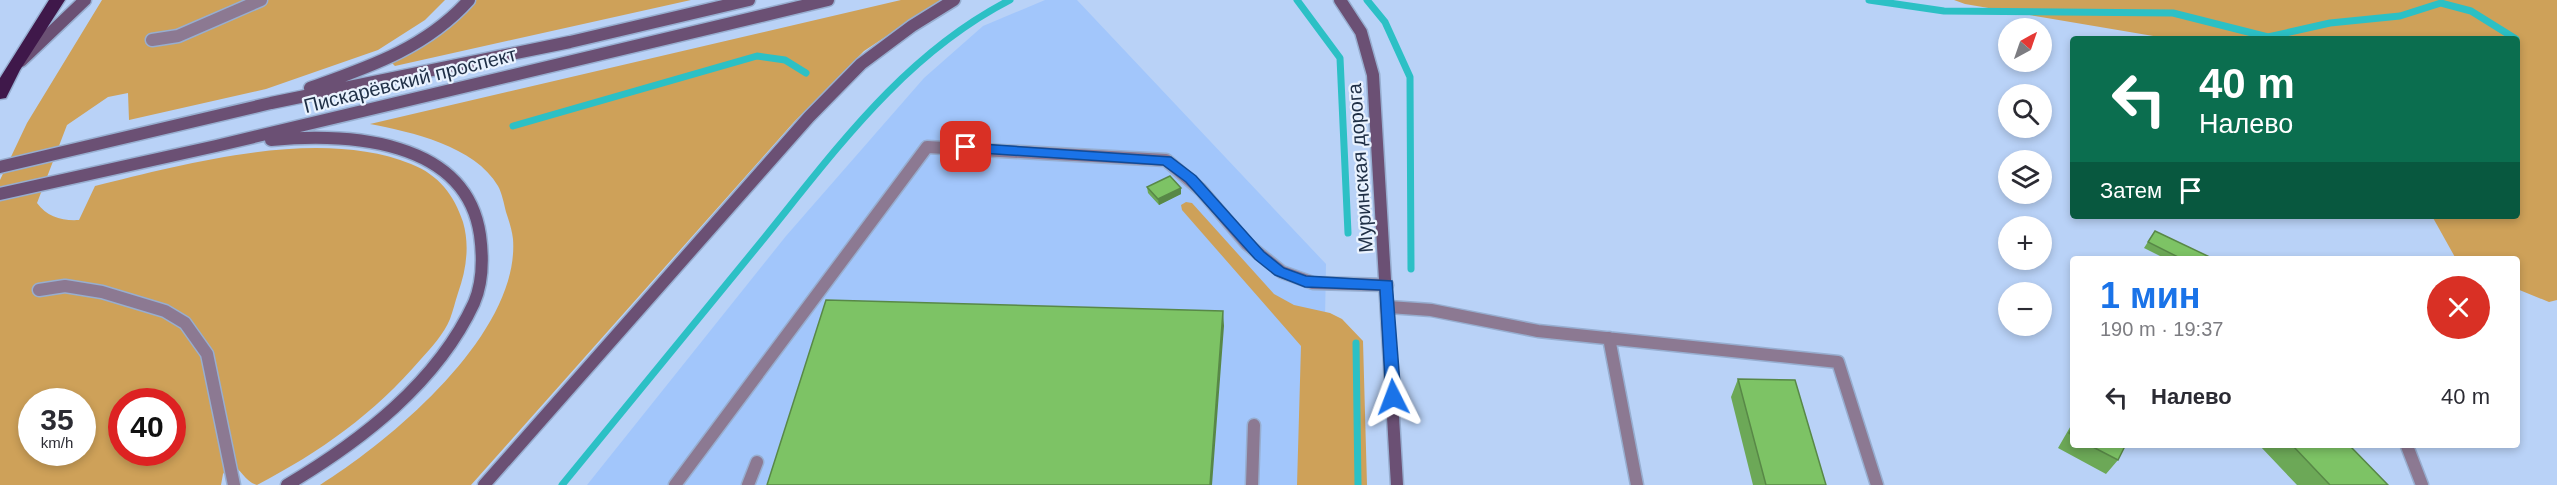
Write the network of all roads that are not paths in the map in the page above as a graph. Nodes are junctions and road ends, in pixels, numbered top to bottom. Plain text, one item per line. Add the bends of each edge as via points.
1 (57, 0) edge
2 (85, 0) edge
3 (261, 0) edge
4 (470, 0) edge
5 (749, 0) edge
6 (828, 0) edge
7 (954, 0) edge
8 (1340, 0) edge
9 (152, 40) dead end
10 (12, 70) junction
11 (0, 94) edge
12 (271, 103) junction
13 (216, 146) junction
14 (0, 167) edge
15 (0, 194) edge
16 (1387, 285) junction
17 (39, 290) dead end
18 (1389, 307) junction
19 (1609, 338) junction
20 (1254, 425) dead end
21 (2407, 448) edge
22 (757, 462) dead end
23 (234, 485) edge
24 (287, 485) edge
25 (484, 485) edge
26 (675, 485) edge
27 (748, 485) edge
28 (1252, 485) edge
29 (1397, 485) edge
30 (1638, 485) edge
31 (1877, 485) edge
32 (2422, 485) edge

1 - 10 highway
2 - 10 street
3 - 9 lane via 178,36
4 - 12 street via 447,23 394,58
5 - 12 street, Пискарёвский проспект via 570,42
6 - 13 street, Пискарёвский проспект
7 - 25 street via 861,64 809,117
8 - 16 street, Муринская дорога via 1361,32 1373,75
10 - 11 highway
12 - 14 street, Пискарёвский проспект
13 - 15 street, Пискарёвский проспект
13 - 24 street via 313,135 374,142 421,158 455,179 470,198 478,226 482,250 475,299 443,352 404,396 357,439
16 - 18 street, Муринская дорога
16 - 26 lane via 1305,282 1280,272 1259,255 1191,179 1166,160 927,147
17 - 23 lane via 65,286 102,292 165,311 185,323 207,354
18 - 19 lane
18 - 29 street, Муринская дорога
19 - 30 lane
19 - 31 lane via 1838,362
20 - 28 lane
21 - 32 lane
22 - 27 lane

